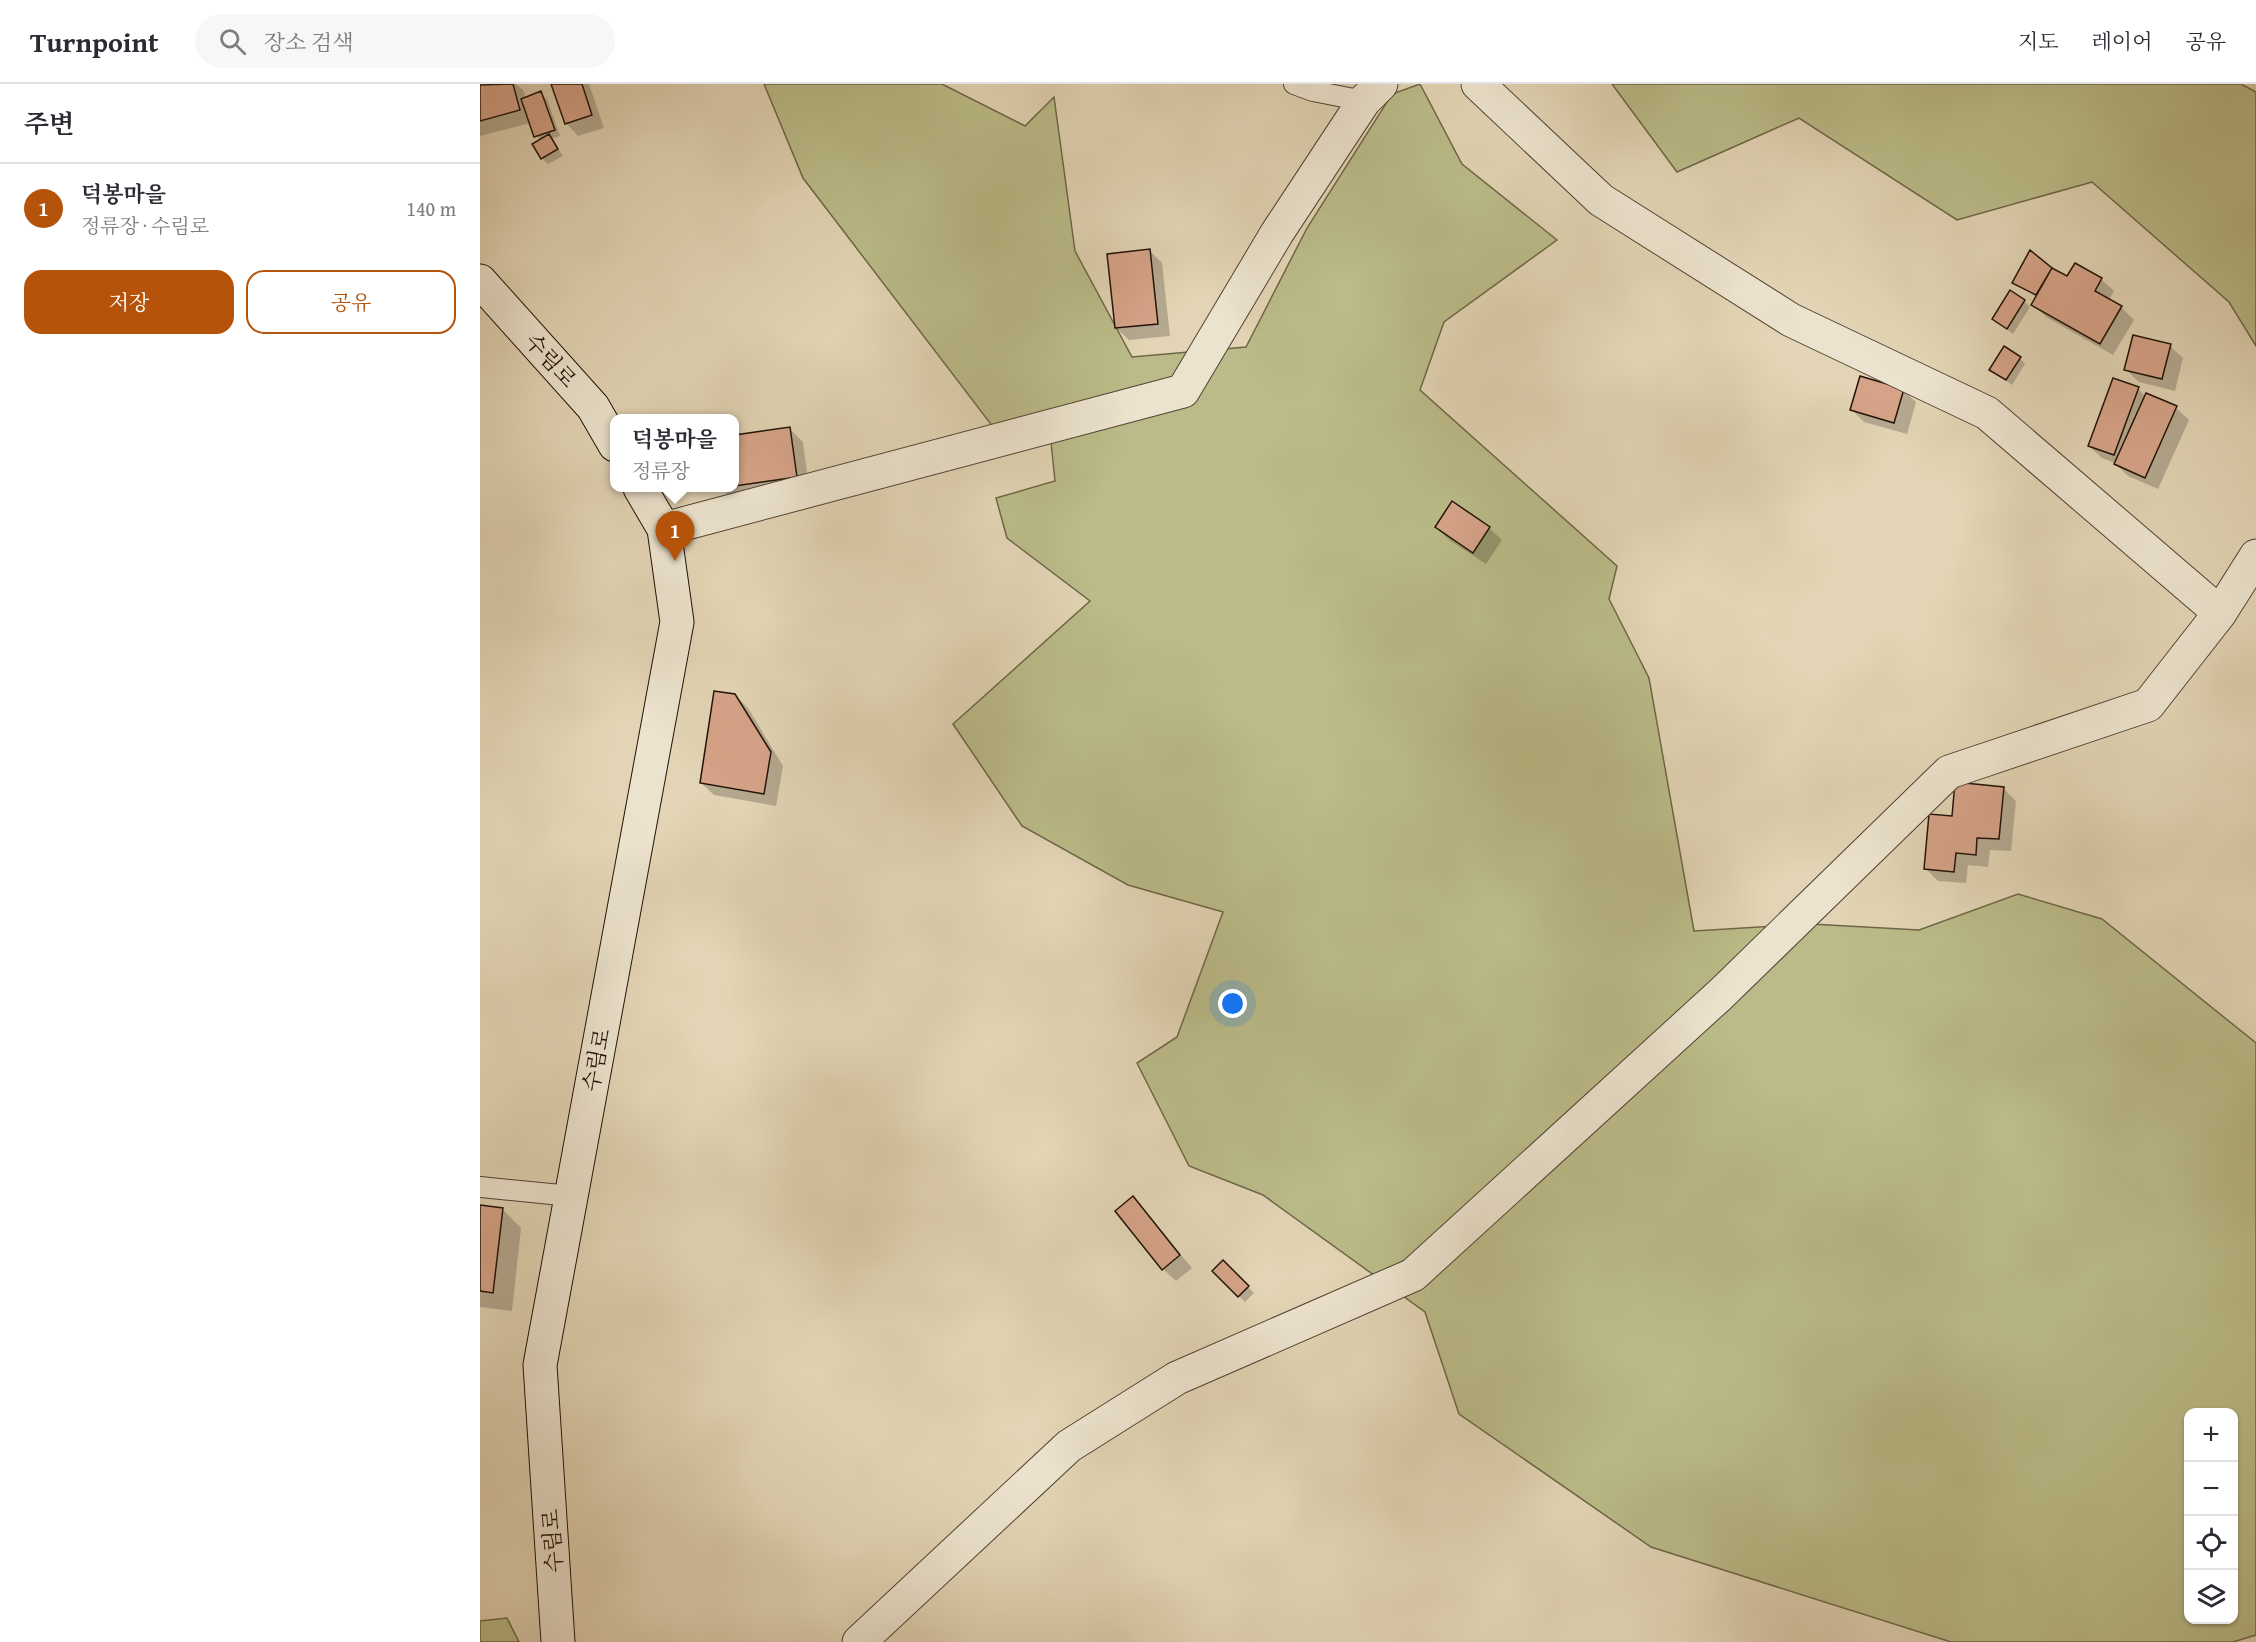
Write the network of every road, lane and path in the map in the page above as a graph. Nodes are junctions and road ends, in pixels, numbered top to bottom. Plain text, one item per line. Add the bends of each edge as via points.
1 (1294, 84) edge
2 (1478, 84) edge
3 (1372, 93) edge
4 (480, 281) edge
5 (610, 436) edge
6 (642, 492) edge
7 (664, 529) junction
8 (2256, 556) edge
9 (2220, 613) junction
10 (480, 1187) edge
11 (571, 1196) junction
12 (558, 1642) edge
13 (859, 1642) edge

1 - 3 lane via 1312,91
2 - 9 street via 1600,201 1791,320 1987,413
3 - 7 street via 1277,233 1183,391
4 - 5 street, 수림로 via 593,407
6 - 7 street, 수림로
7 - 11 street, 수림로 via 677,622
8 - 9 street
9 - 13 street via 2148,705 1949,772 1721,994 1413,1275 1177,1378 1069,1446
10 - 11 lane
11 - 12 street, 수림로 via 540,1365

